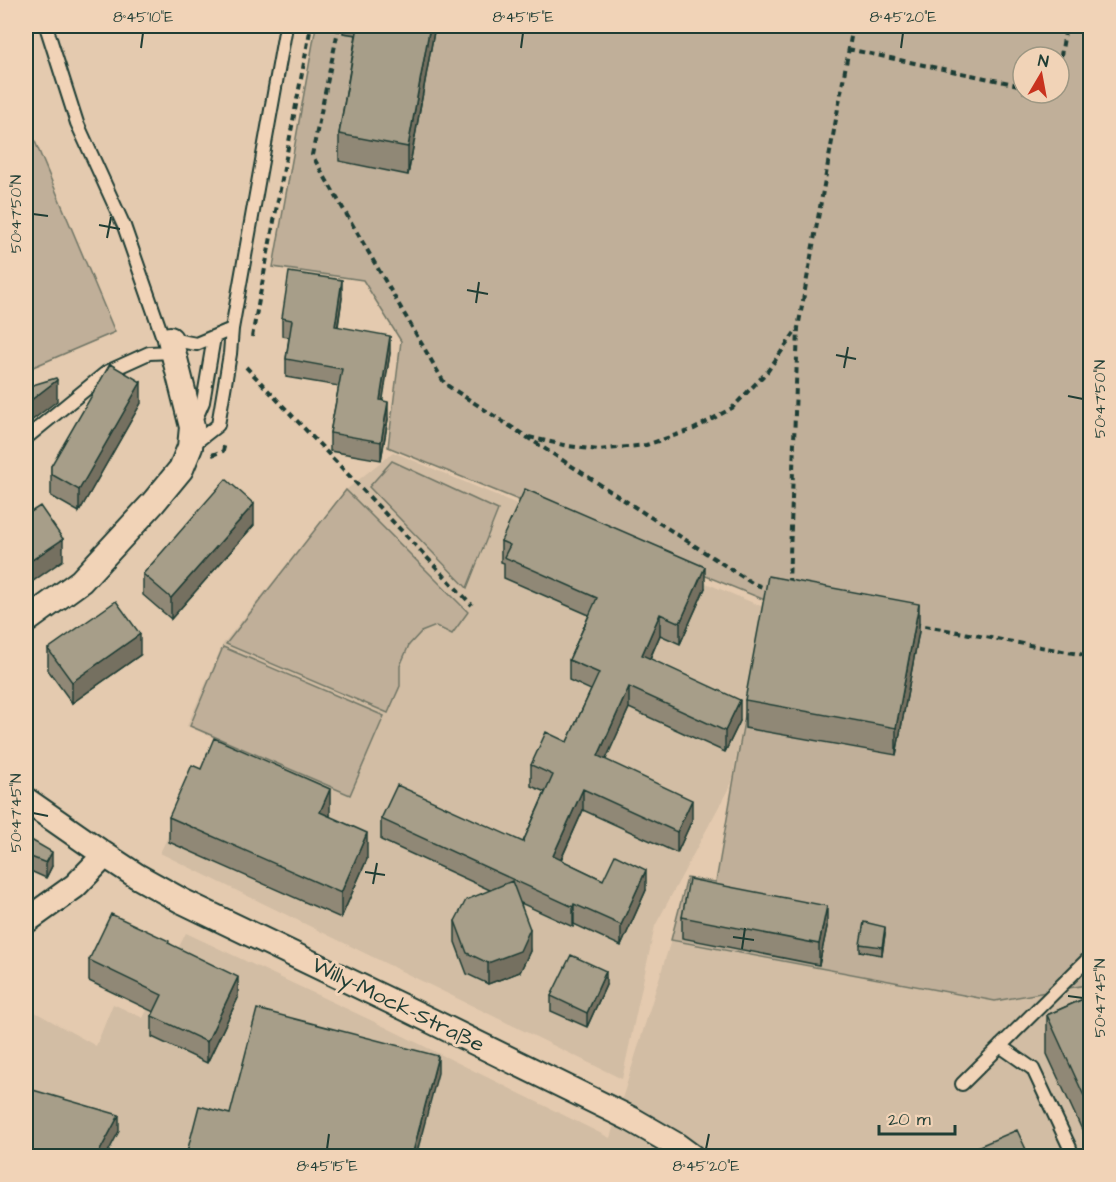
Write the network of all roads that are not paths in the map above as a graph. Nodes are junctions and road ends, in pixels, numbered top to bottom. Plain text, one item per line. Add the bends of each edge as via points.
1 (46, 26) edge
2 (286, 26) edge
3 (232, 329) junction
4 (214, 337) junction
5 (172, 346) junction
6 (191, 437) junction
7 (26, 438) edge
8 (26, 621) edge
9 (26, 800) edge
10 (105, 855) junction
11 (26, 921) edge
12 (1090, 957) edge
13 (1000, 1046) junction
14 (962, 1084) dead end
15 (1070, 1148) dead end
16 (691, 1156) edge

1 - 5 lane via 77,123 124,226 162,335
2 - 3 lane
3 - 4 lane
3 - 6 lane via 218,425
4 - 5 lane via 196,344
4 - 6 lane via 203,402
5 - 6 street
5 - 7 lane via 107,372
6 - 8 street via 181,469 153,503 81,581
9 - 10 street, Willy-Mock-Straße
10 - 11 street via 75,886
10 - 16 street, Willy-Mock-Straße via 182,901 631,1119
12 - 13 lane
13 - 14 lane
13 - 15 lane via 1034,1069

